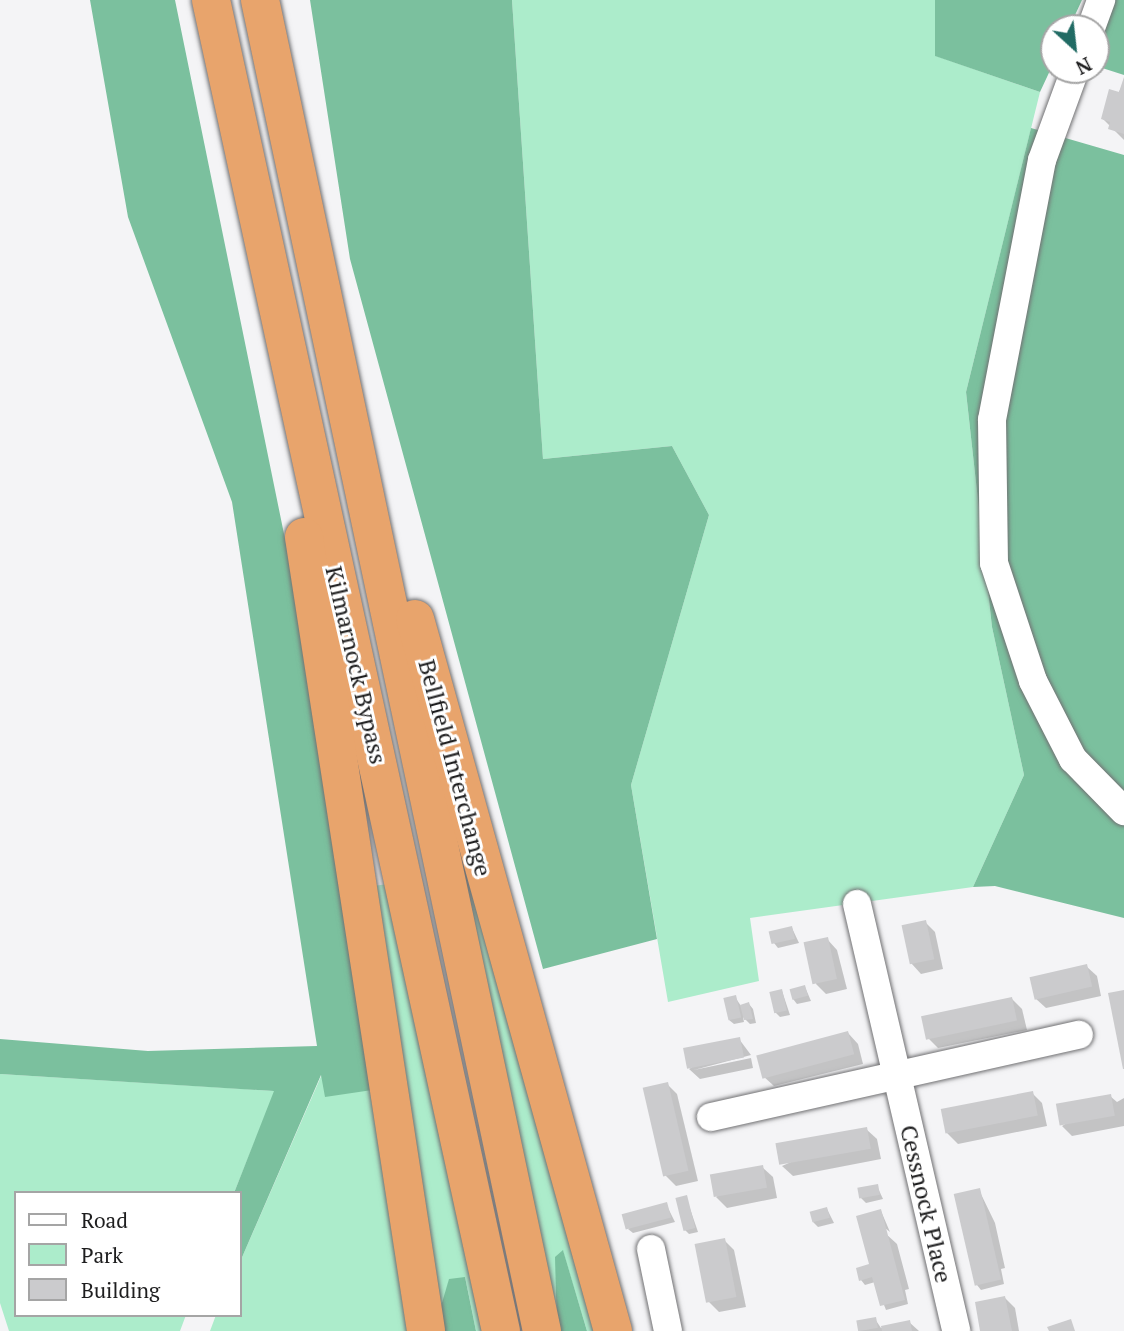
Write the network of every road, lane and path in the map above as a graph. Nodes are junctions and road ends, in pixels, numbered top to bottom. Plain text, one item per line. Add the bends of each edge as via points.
1 (211, 0) edge
2 (260, 0) edge
3 (1070, 84) edge
4 (250, 188) junction
5 (304, 204) junction
6 (1124, 811) edge
7 (857, 904) dead end
8 (1079, 1035) dead end
9 (896, 1078) junction
10 (711, 1117) dead end
11 (651, 1249) dead end
12 (426, 1331) edge
13 (501, 1331) edge
14 (542, 1331) edge
15 (613, 1331) edge
16 (668, 1331) edge
17 (956, 1331) edge

1 - 4 highway, Kilmarnock Bypass
2 - 5 highway, Kilmarnock Bypass
3 - 6 street via 1042,160 992,420 995,563 1033,681 1073,759
4 - 12 highway
4 - 13 highway, Kilmarnock Bypass
5 - 14 highway, Kilmarnock Bypass
5 - 15 highway, Bellfield Interchange via 489,893
7 - 9 street, Cessnock Place
8 - 9 street
9 - 10 street
9 - 17 street, Cessnock Place
11 - 16 street

